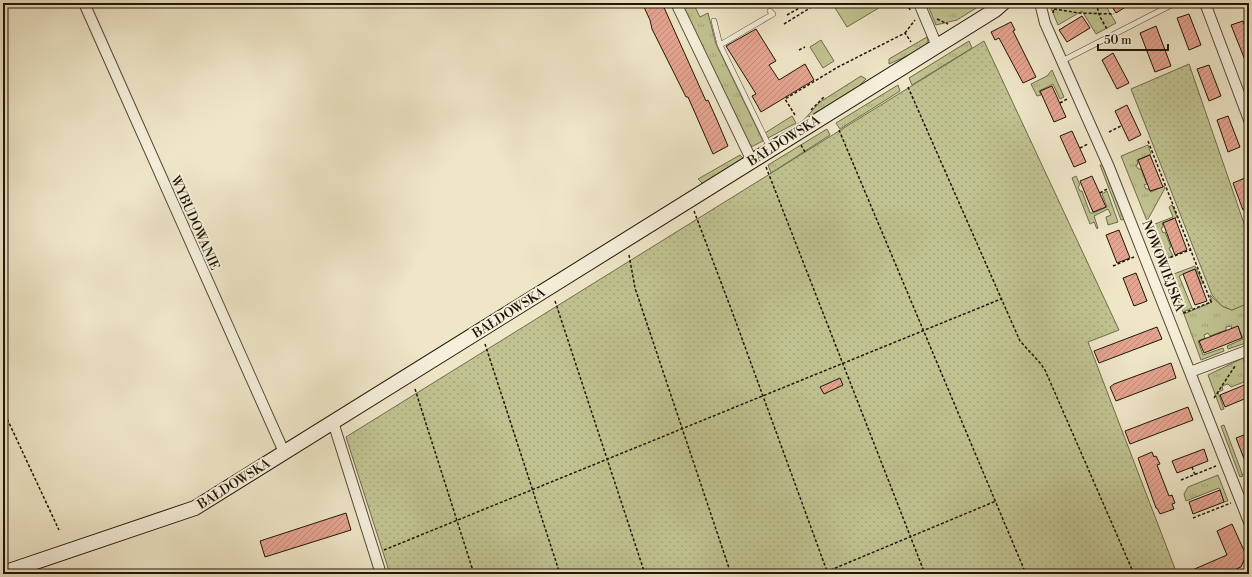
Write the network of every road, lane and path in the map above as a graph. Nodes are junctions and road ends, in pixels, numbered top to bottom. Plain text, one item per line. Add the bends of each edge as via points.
1 (84, 3) edge
2 (676, 3) edge
3 (808, 3) edge
4 (818, 3) edge
5 (906, 3) edge
6 (919, 3) edge
7 (1011, 3) edge
8 (1035, 3) edge
9 (1040, 3) edge
10 (1055, 3) edge
11 (1096, 3) edge
12 (1175, 3) edge
13 (1205, 3) edge
14 (999, 6) edge
15 (1054, 9) junction
16 (770, 11) dead end
17 (912, 13) dead end
18 (1098, 13) junction
19 (1114, 14) dead end
20 (787, 16) dead end
21 (915, 18) dead end
22 (935, 18) dead end
23 (714, 21) dead end
24 (1049, 21) junction
25 (784, 24) dead end
26 (948, 24) dead end
27 (1107, 30) dead end
28 (905, 33) junction
29 (911, 42) dead end
30 (720, 45) junction
31 (937, 46) junction
32 (805, 47) dead end
33 (800, 50) dead end
34 (1062, 61) junction
35 (821, 73) dead end
36 (823, 75) junction
37 (908, 87) dead end
38 (1067, 99) dead end
39 (1060, 103) dead end
40 (795, 115) dead end
41 (1249, 120) edge
42 (1121, 126) dead end
43 (839, 130) dead end
44 (1109, 132) dead end
45 (1148, 140) dead end
46 (800, 143) dead end
47 (1088, 144) dead end
48 (1080, 148) dead end
49 (770, 149) junction
50 (805, 152) dead end
51 (752, 160) junction
52 (765, 166) dead end
53 (1107, 189) dead end
54 (1100, 193) dead end
55 (693, 210) dead end
56 (1190, 250) junction
57 (629, 255) dead end
58 (1134, 257) dead end
59 (1161, 261) dead end
60 (1113, 266) dead end
61 (1001, 299) junction
62 (555, 301) dead end
63 (1181, 314) dead end
64 (924, 330) junction
65 (485, 344) dead end
66 (1249, 350) edge
67 (842, 364) junction
68 (1236, 365) dead end
69 (1190, 372) junction
70 (415, 389) dead end
71 (764, 397) junction
72 (1214, 398) dead end
73 (3, 410) edge
74 (333, 422) junction
75 (682, 430) junction
76 (284, 452) junction
77 (608, 460) junction
78 (1216, 466) dead end
79 (1192, 467) dead end
80 (1195, 475) junction
81 (1181, 480) dead end
82 (533, 490) junction
83 (996, 501) junction
84 (1231, 503) dead end
85 (1208, 508) dead end
86 (1210, 512) junction
87 (1194, 518) dead end
88 (457, 521) junction
89 (1249, 522) edge
90 (59, 530) dead end
91 (910, 537) junction
92 (384, 550) dead end
93 (3, 573) edge
94 (827, 573) edge
95 (381, 574) edge
96 (474, 574) edge
97 (560, 574) edge
98 (645, 574) edge
99 (730, 574) edge
100 (821, 574) edge
101 (925, 574) edge
102 (1026, 574) edge
103 (1134, 574) edge

1 - 76 street, WYBUDOWANIE
2 - 51 street
3 - 20 path
4 - 25 path
5 - 17 path
6 - 31 street
7 - 14 street, BAŁDOWSKA
8 - 24 street, NOWOWIEJSKA via 1036,10
9 - 24 street, NOWOWIEJSKA
10 - 15 path
11 - 18 path
12 - 34 lane
13 - 41 street
14 - 31 street, BAŁDOWSKA
15 - 18 path
15 - 24 path
16 - 30 lane via 773,14
18 - 19 path
18 - 27 path
21 - 28 path
22 - 26 path
23 - 30 lane
24 - 34 street, NOWOWIEJSKA
28 - 29 path
28 - 36 path via 863,52
30 - 49 lane
31 - 49 street, BAŁDOWSKA
32 - 33 path
34 - 69 street, NOWOWIEJSKA via 1109,167
35 - 36 path
36 - 40 path via 784,99
37 - 61 path
38 - 39 path
42 - 44 path
43 - 64 path
45 - 56 path
46 - 50 path
47 - 48 path
49 - 51 street, BAŁDOWSKA
51 - 74 street, BAŁDOWSKA
52 - 67 path
53 - 54 path
55 - 71 path
56 - 59 path
56 - 63 path via 1211,302
57 - 75 path via 635,288
58 - 60 path
61 - 64 path
61 - 103 path via 1020,341 1044,370
62 - 77 path
64 - 67 path
64 - 83 path
65 - 82 path
66 - 69 street
67 - 71 path
67 - 91 path
68 - 72 path
69 - 89 street, NOWOWIEJSKA
70 - 88 path
71 - 75 path
71 - 94 path
73 - 90 path
74 - 76 street, BAŁDOWSKA
74 - 95 street
75 - 77 path
75 - 99 path
76 - 93 street, BAŁDOWSKA via 195,508
77 - 82 path
77 - 98 path
78 - 80 path
79 - 80 path
80 - 81 path
82 - 88 path
82 - 97 path
83 - 91 path
83 - 102 path
84 - 86 path
85 - 86 path
86 - 87 path
88 - 92 path
88 - 96 path
91 - 94 path
91 - 101 path
94 - 100 path

